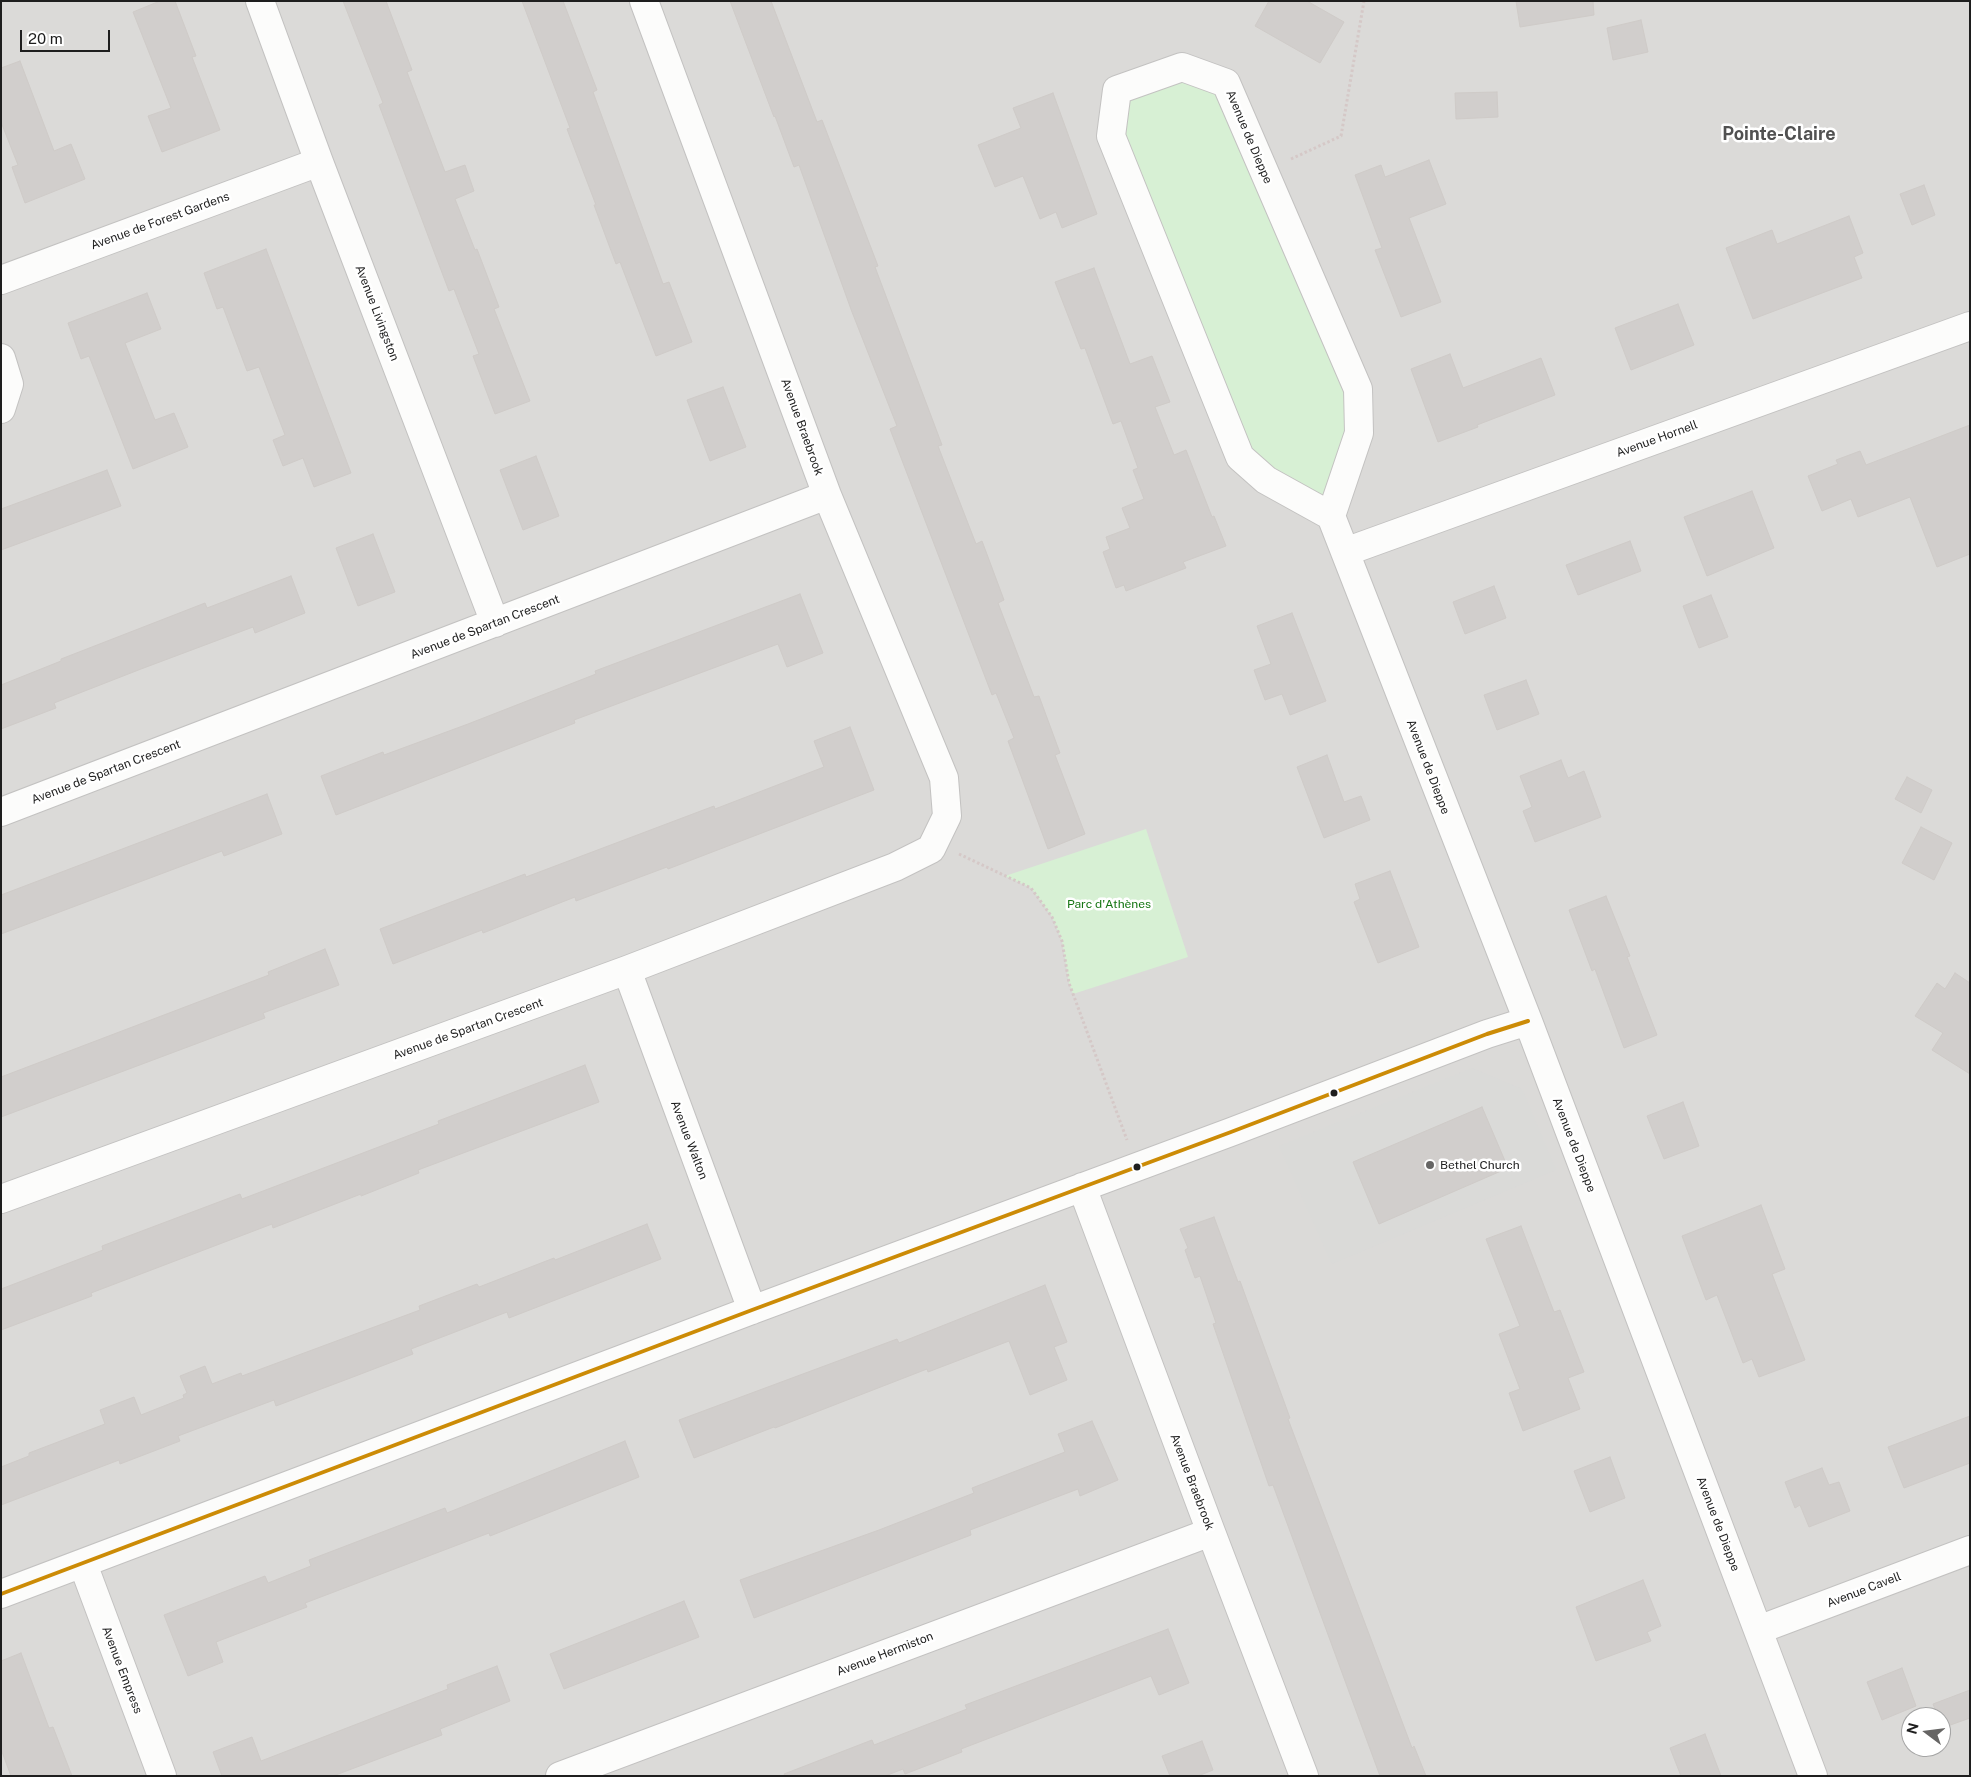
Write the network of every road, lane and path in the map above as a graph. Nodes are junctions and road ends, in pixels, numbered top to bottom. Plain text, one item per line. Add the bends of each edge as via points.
1 (260, 1) edge
2 (644, 1) edge
3 (1364, 1) edge
4 (319, 162) junction
5 (1264, 172) junction
6 (1, 280) edge
7 (1970, 326) edge
8 (1, 358) edge
9 (1, 409) edge
10 (827, 495) junction
11 (1331, 516) junction
12 (1345, 552) junction
13 (495, 623) junction
14 (1, 812) edge
15 (931, 849) joint
16 (957, 854) dead end
17 (627, 970) junction
18 (1528, 1021) junction
19 (1128, 1143) dead end
20 (1082, 1187) junction
21 (1, 1199) edge
22 (752, 1310) junction
23 (1211, 1532) junction
24 (1970, 1550) edge
25 (82, 1564) junction
26 (1, 1594) edge
27 (1758, 1630) junction
28 (162, 1776) edge
29 (560, 1776) edge
30 (1304, 1776) edge
31 (1813, 1776) edge

1 - 4 street, Avenue Livingston
2 - 10 street, Avenue Braebrook
3 - 5 path via 1341,136
4 - 6 street, Avenue de Forest Gardens
4 - 13 street, Avenue Livingston
5 - 11 street, Avenue de Dieppe via 1358,389 1359,433
5 - 11 street, Avenue de Dieppe via 1226,83 1182,67 1117,90 1111,136 1240,457 1266,480
7 - 12 street, Avenue Hornell
8 - 9 street via 9,384
10 - 13 street, Avenue de Spartan Crescent
10 - 15 street, Avenue Braebrook via 944,778 947,816
11 - 12 street, Avenue de Dieppe
12 - 18 street, Avenue de Dieppe
13 - 14 street, Avenue de Spartan Crescent
15 - 17 street, Avenue de Spartan Crescent via 895,867
16 - 19 path via 1031,888 1052,917 1062,941 1069,983
17 - 21 street, Avenue de Spartan Crescent
17 - 22 street, Avenue Walton
18 - 20 street
18 - 27 street, Avenue de Dieppe
20 - 22 street
20 - 23 street, Avenue Braebrook
22 - 25 street
23 - 29 street, Avenue Hermiston
23 - 30 street, Avenue Braebrook
24 - 27 street, Avenue Cavell
25 - 26 street
25 - 28 street, Avenue Empress
27 - 31 street, Avenue de Dieppe

